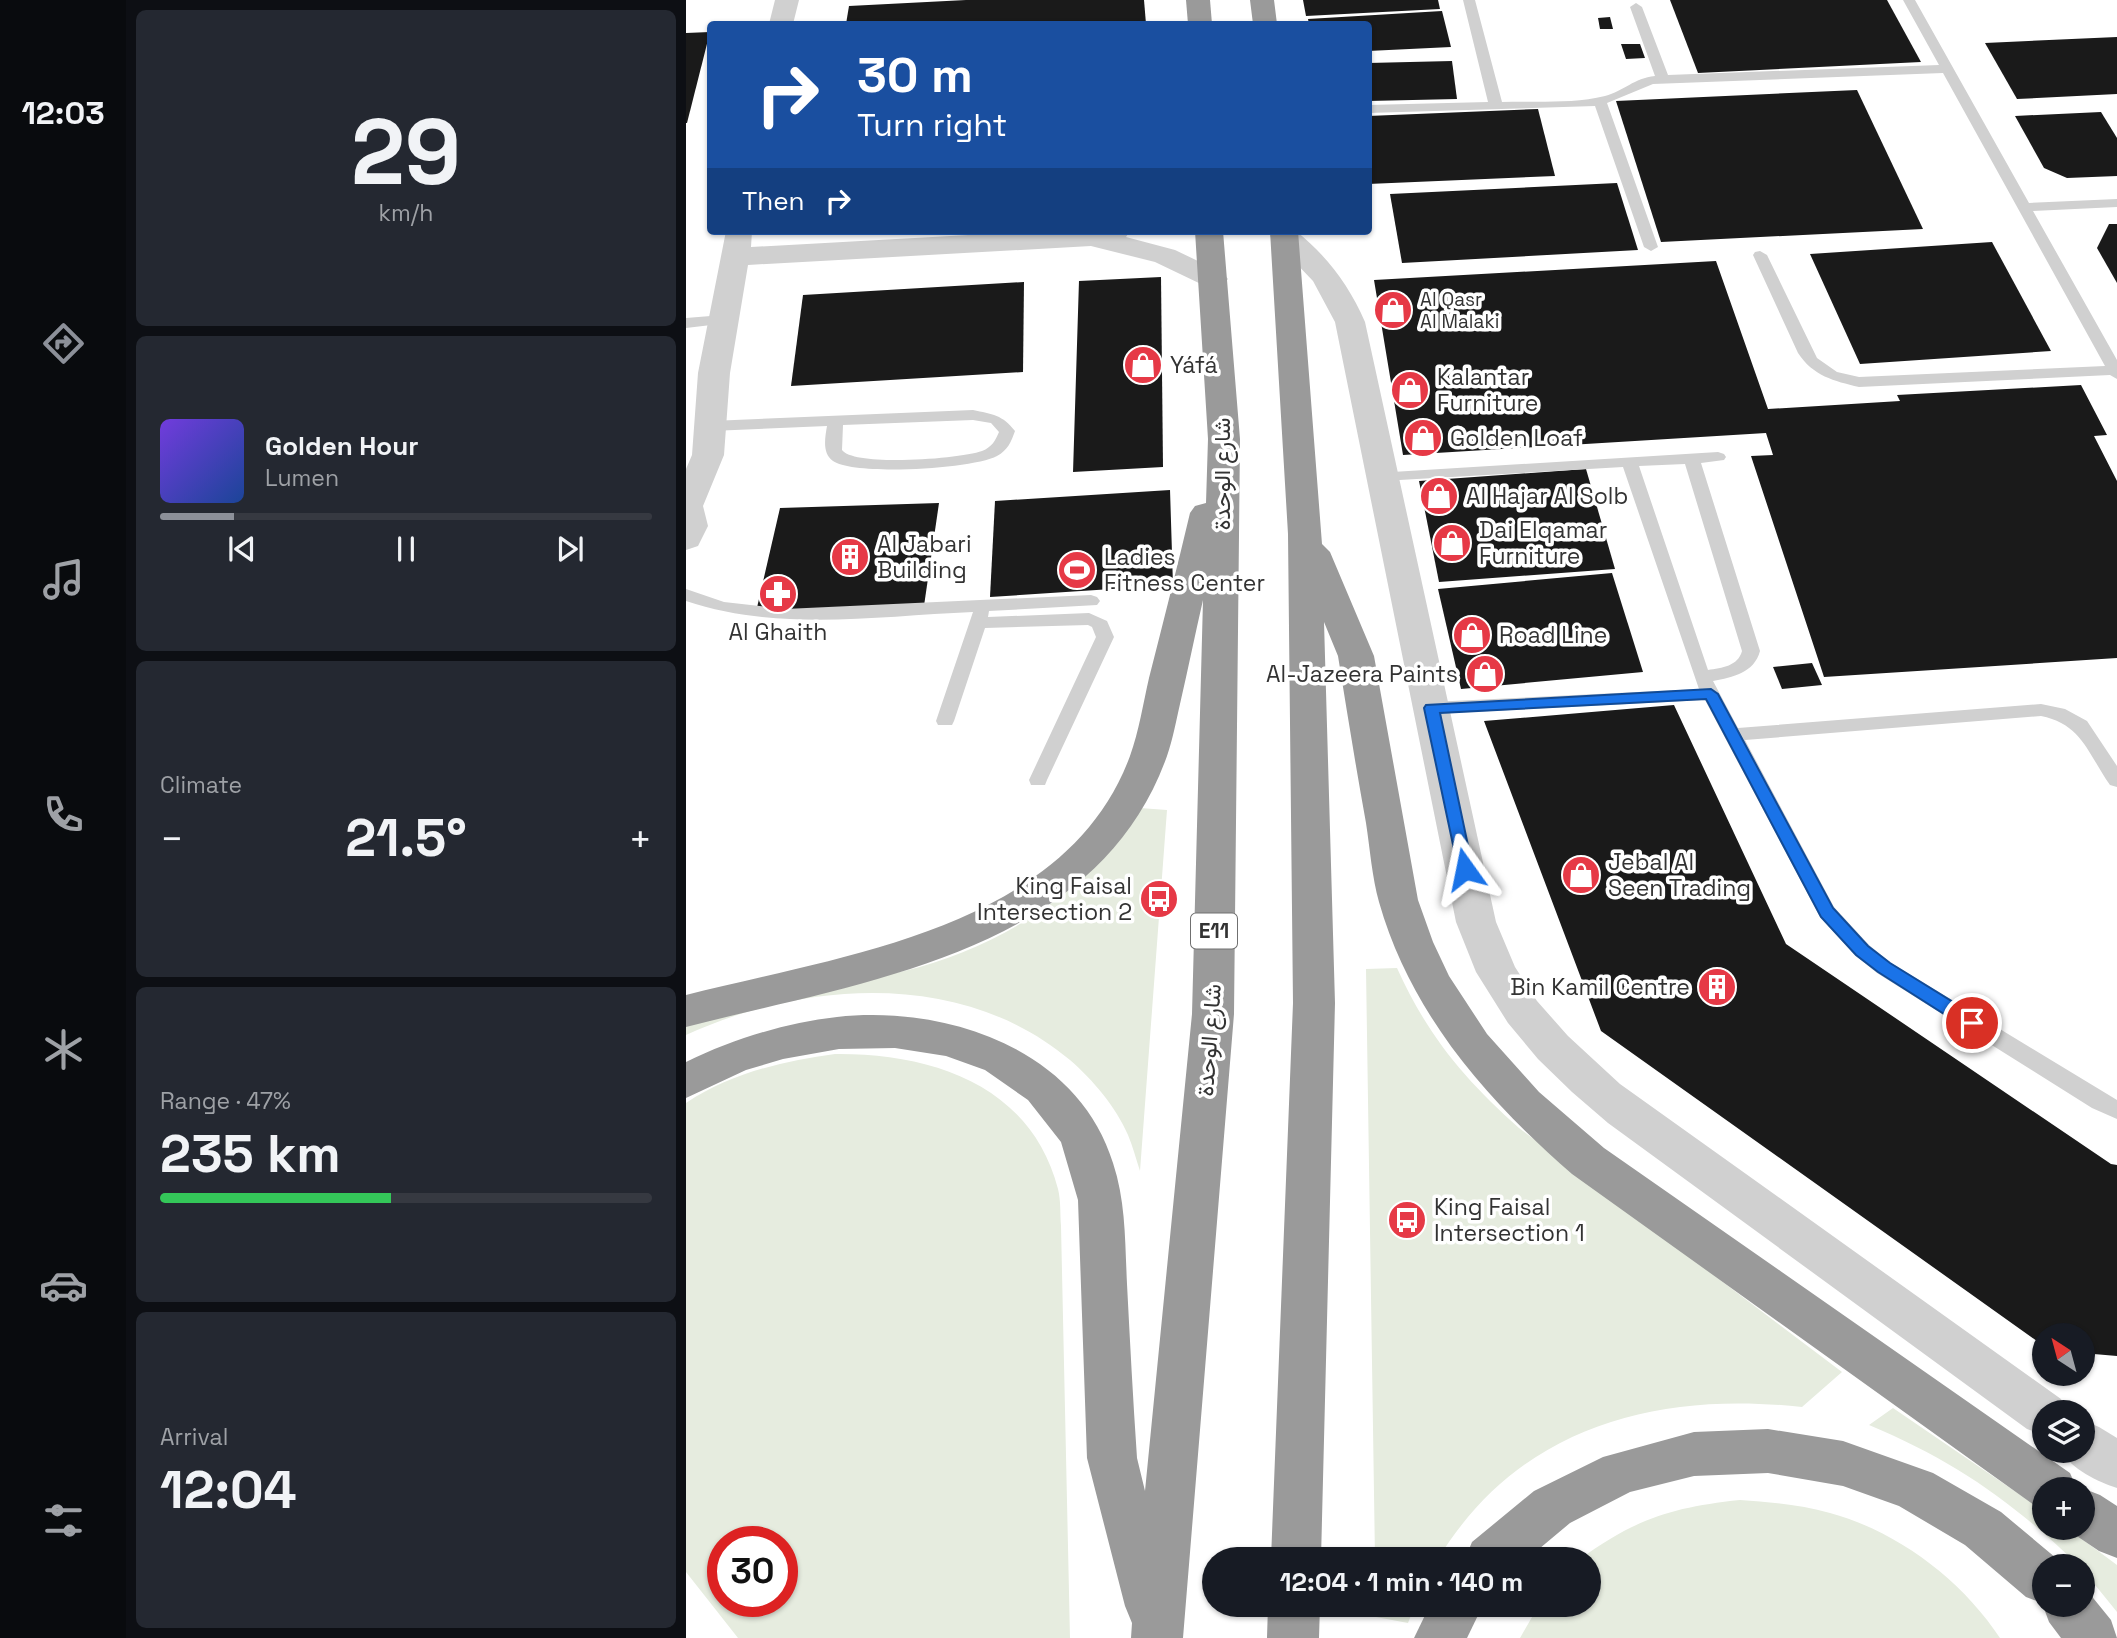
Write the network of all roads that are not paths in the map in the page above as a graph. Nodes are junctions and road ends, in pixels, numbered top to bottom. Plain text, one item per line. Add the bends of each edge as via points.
1 (787, 0) edge
2 (1198, 0) edge
3 (1262, 0) edge
4 (1469, 0) edge
5 (1909, 0) edge
6 (1636, 7) dead end
7 (782, 21) edge
8 (1199, 21) edge
9 (1265, 21) edge
10 (1947, 69) junction
11 (1663, 79) junction
12 (1600, 102) junction
13 (1496, 106) junction
14 (1372, 109) edge
15 (2117, 203) edge
16 (2025, 207) junction
17 (1062, 235) edge
18 (1106, 235) edge
19 (1209, 235) edge
20 (1284, 235) edge
21 (1285, 235) edge
22 (938, 238) edge
23 (737, 244) edge
24 (1651, 247) dead end
25 (1760, 254) dead end
26 (1213, 279) junction
27 (723, 320) junction
28 (686, 323) edge
29 (2116, 372) edge
30 (836, 421) junction
31 (698, 427) edge
32 (1224, 439) junction
33 (1717, 457) dead end
34 (1691, 458) junction
35 (1629, 462) junction
36 (1382, 476) junction
37 (686, 505) edge
38 (1304, 534) junction
39 (686, 539) edge
40 (686, 595) edge
41 (1091, 601) dead end
42 (984, 606) junction
43 (978, 624) junction
44 (1706, 686) junction
45 (1431, 708) junction
46 (945, 721) dead end
47 (1731, 736) junction
48 (1038, 780) dead end
49 (2117, 780) edge
50 (686, 1011) edge
51 (686, 1081) edge
52 (2117, 1110) edge
53 (2032, 1405) edge
54 (2035, 1477) edge
55 (2095, 1519) edge
56 (2117, 1535) edge
57 (1296, 1547) edge
58 (1502, 1547) edge
59 (2032, 1568) edge
60 (1294, 1617) edge
61 (1451, 1617) edge
62 (2076, 1617) edge
63 (1158, 1634) edge
64 (1293, 1638) edge
65 (1440, 1638) edge
66 (2093, 1638) edge

1 - 7 street
2 - 8 highway
3 - 9 highway
4 - 13 lane
5 - 10 lane
6 - 11 lane
10 - 11 lane
10 - 16 lane
11 - 12 lane via 1641,82
12 - 13 lane
12 - 24 lane
13 - 14 lane
15 - 16 lane
16 - 29 lane
17 - 22 street
18 - 26 street
19 - 26 highway, شارع الوحدة / E11
20 - 38 highway
21 - 36 street via 1310,256 1341,299 1350,322
22 - 23 street
23 - 27 street
25 - 29 lane via 1811,361 1831,375 1874,382
26 - 32 highway, شارع الوحدة / E11
27 - 28 lane
27 - 31 street
30 - 30 lane via 833,450 844,462 855,465 971,458 994,452 1007,431 1003,424 985,416
30 - 31 lane
31 - 37 street via 704,471
32 - 50 highway via 1149,755 1139,785 1098,844 1035,898 952,940
32 - 63 highway, شارع الوحدة / E11 via 1213,1014
33 - 34 lane
34 - 35 lane
34 - 44 lane via 1751,651 1745,665
35 - 36 lane
35 - 44 lane
36 - 45 street
37 - 39 street via 692,517
38 - 54 highway via 1356,656 1398,900 1410,939 1448,1015 1476,1053 1508,1091 1588,1161
38 - 57 highway via 1314,1003
40 - 42 lane via 722,607 785,615
41 - 42 lane
42 - 43 lane
43 - 46 lane
43 - 48 lane via 1088,619 1106,631
44 - 45 lane
44 - 47 lane
45 - 53 street via 1476,922 1497,972 1529,1021 1571,1068 1623,1111
47 - 49 lane via 2041,710 2082,724
47 - 52 lane via 1827,912 1862,950
51 - 63 highway via 779,1042 866,1030 908,1032 951,1040 989,1054 1054,1099 1077,1129 1093,1163 1100,1200 1112,1458
55 - 56 highway
58 - 59 highway via 1552,1505 1595,1481 1692,1453 1743,1450 1842,1463 1891,1479 1982,1527
60 - 64 highway
61 - 65 highway
62 - 66 highway

